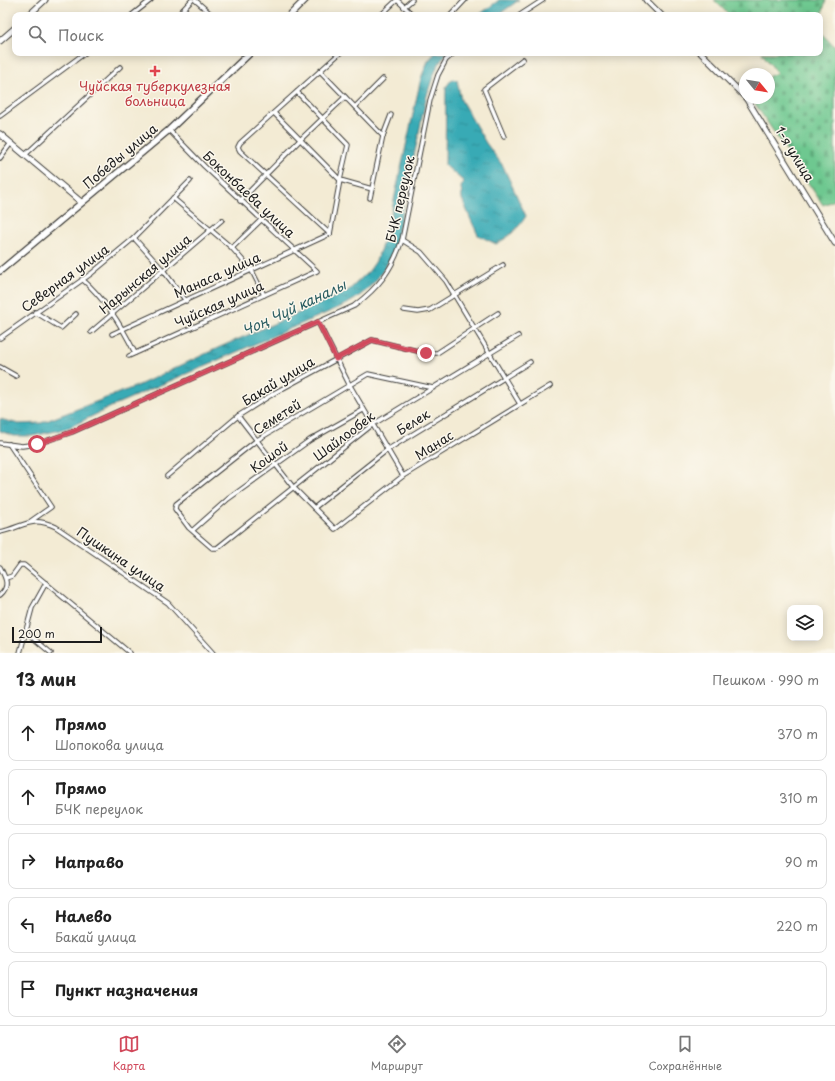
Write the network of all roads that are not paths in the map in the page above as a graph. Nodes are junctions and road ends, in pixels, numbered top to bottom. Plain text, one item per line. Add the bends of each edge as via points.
1 (45, 0) edge
2 (151, 0) edge
3 (192, 0) edge
4 (195, 0) edge
5 (305, 0) edge
6 (397, 0) edge
7 (412, 0) edge
8 (465, 0) edge
9 (543, 0) edge
10 (646, 0) edge
11 (404, 7) junction
12 (32, 12) edge
13 (136, 12) edge
14 (181, 12) edge
15 (209, 12) edge
16 (293, 12) edge
17 (384, 12) edge
18 (410, 12) edge
19 (454, 12) edge
20 (525, 12) edge
21 (658, 12) edge
22 (12, 31) edge
23 (0, 41) edge
24 (81, 56) edge
25 (247, 56) edge
26 (337, 56) edge
27 (451, 56) edge
28 (705, 56) edge
29 (523, 59) dead end
30 (120, 67) dead end
31 (320, 71) junction
32 (383, 80) dead end
33 (739, 90) edge
34 (297, 92) junction
35 (345, 97) junction
36 (750, 104) edge
37 (355, 107) junction
38 (274, 113) junction
39 (0, 116) edge
40 (391, 116) dead end
41 (323, 119) junction
42 (169, 130) junction
43 (0, 134) edge
44 (383, 136) junction
45 (504, 137) dead end
46 (300, 140) junction
47 (11, 143) junction
48 (25, 155) junction
49 (0, 158) edge
50 (265, 176) junction
51 (341, 179) junction
52 (190, 181) dead end
53 (372, 188) junction
54 (173, 198) junction
55 (370, 198) dead end
56 (240, 201) junction
57 (81, 202) junction
58 (222, 220) dead end
59 (262, 220) junction
60 (211, 230) junction
61 (330, 234) junction
62 (134, 238) junction
63 (402, 240) junction
64 (835, 243) edge
65 (232, 248) junction
66 (295, 250) junction
67 (503, 265) dead end
68 (163, 270) junction
69 (0, 271) edge
70 (252, 271) junction
71 (317, 271) joint
72 (82, 279) junction
73 (454, 294) junction
74 (264, 295) junction
75 (186, 300) junction
76 (404, 310) dead end
77 (36, 312) junction
78 (498, 313) dead end
79 (76, 314) dead end
80 (112, 315) junction
81 (318, 322) junction
82 (474, 328) junction
83 (123, 329) junction
84 (91, 332) dead end
85 (112, 334) dead end
86 (518, 336) dead end
87 (0, 338) edge
88 (135, 353) junction
89 (489, 354) junction
90 (129, 356) dead end
91 (336, 359) junction
92 (530, 362) dead end
93 (0, 367) edge
94 (16, 376) dead end
95 (504, 378) junction
96 (349, 384) junction
97 (550, 386) dead end
98 (433, 388) junction
99 (520, 404) junction
100 (363, 410) junction
101 (238, 416) junction
102 (372, 425) junction
103 (257, 440) junction
104 (0, 443) edge
105 (9, 444) junction
106 (387, 450) junction
107 (276, 464) junction
108 (167, 476) dead end
109 (403, 476) junction
110 (293, 487) junction
111 (314, 508) junction
112 (31, 521) junction
113 (193, 530) junction
114 (0, 532) edge
115 (0, 567) edge
116 (6, 578) junction
117 (46, 584) junction
118 (0, 595) edge
119 (26, 632) junction
120 (20, 653) edge
121 (51, 653) edge
122 (130, 653) edge
123 (213, 653) edge

1 - 12 main road
2 - 13 street
3 - 14 street
4 - 15 street
5 - 16 main road
6 - 11 street
6 - 17 street
7 - 11 street
8 - 19 street
9 - 20 street
10 - 21 main road
11 - 18 street
22 - 23 main road
24 - 39 street
25 - 42 main road, Победы улица
26 - 31 street
27 - 63 street, БЧК переулок via 438,75 430,100
28 - 33 main road, 1-я улица
29 - 45 street via 484,89
30 - 48 street
31 - 34 street
31 - 35 street
32 - 37 street
34 - 38 street
34 - 41 street
35 - 37 street
35 - 41 street
36 - 64 main road, 1-я улица
37 - 44 street
38 - 46 street
38 - 50 street via 238,147
40 - 44 street
41 - 46 street
41 - 51 street via 348,144
42 - 56 street, Боконбаева улица
42 - 57 main road, Победы улица
43 - 47 main road
44 - 53 street
46 - 50 street
46 - 51 street
47 - 48 main road
47 - 49 street
48 - 57 main road
50 - 56 street
50 - 61 street
51 - 53 street
51 - 61 street
52 - 54 street, Северная улица
53 - 55 street
54 - 60 street
54 - 62 street, Северная улица
56 - 59 street, Боконбаева улица
57 - 69 main road, Победы улица
58 - 60 street, Нарынская улица
59 - 65 street
59 - 66 street, Боконбаева улица
60 - 65 street
60 - 68 street, Нарынская улица
61 - 66 street, Манаса улица
62 - 68 street
62 - 72 street, Северная улица
63 - 73 street via 422,252
63 - 81 street, БЧК переулок via 387,274 369,295 354,306
65 - 70 street
66 - 70 street, Манаса улица
66 - 71 street, Боконбаева улица
67 - 73 street
68 - 75 street
68 - 80 street, Нарынская улица
70 - 74 street
70 - 75 street, Манаса улица
71 - 74 street, Чуйская улица
72 - 77 street, Северная улица
72 - 80 street
73 - 76 street via 424,312
73 - 82 street
74 - 88 street, Чуйская улица
75 - 83 street, Манаса улица
77 - 79 street via 61,328
77 - 87 street, Северная улица
78 - 82 street, Бакай улица
80 - 83 street
80 - 84 street, Нарынская улица
81 - 91 street
81 - 105 street, БЧК переулок via 72,432 37,444
82 - 89 street
82 - 91 street, Бакай улица via 437,353 426,353 372,340
83 - 85 street, Манаса улица
83 - 88 street
86 - 89 street, Шайлообек
88 - 90 street, Чуйская улица
89 - 95 street
89 - 98 street, Шайлообек
91 - 96 street
91 - 101 street, Бакай улица
92 - 95 street, Белек
93 - 94 street
95 - 99 street
95 - 106 street, Белек
96 - 98 street, Семетей via 368,374
96 - 100 street
96 - 103 street, Семетей
97 - 99 street, Манас
98 - 102 street, Шайлообек
99 - 109 street, Манас
100 - 102 street
100 - 107 street, Кошой via 310,440
101 - 103 street
101 - 108 street, Бакай улица
102 - 106 street
102 - 110 street, Шайлообек
103 - 107 street
103 - 113 street, Семетей via 175,506
104 - 105 street, БЧК переулок
105 - 112 street via 51,507
106 - 109 street
106 - 111 street, Белек
107 - 110 street
107 - 113 street, Кошой via 228,499
109 - 111 street, Манас via 335,529
110 - 111 street
110 - 113 street, Шайлообек via 217,548 212,548
112 - 114 street
112 - 123 street, Пушкина улица via 56,527 168,603
115 - 116 street
116 - 117 street via 12,576 20,565 24,565
116 - 118 street via 6,588
117 - 119 street via 32,608
117 - 122 street
119 - 120 street
119 - 121 street

